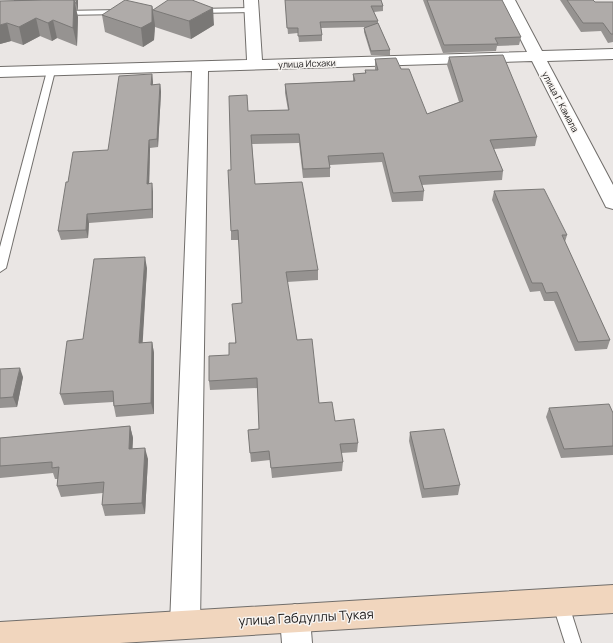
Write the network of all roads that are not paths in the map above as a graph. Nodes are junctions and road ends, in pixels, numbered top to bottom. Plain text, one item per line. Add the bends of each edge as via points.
1 (508, 0) edge
2 (251, 5) edge
3 (188, 11) edge
4 (126, 12) edge
5 (55, 14) edge
6 (613, 54) edge
7 (536, 56) junction
8 (255, 65) junction
9 (200, 67) junction
10 (51, 71) junction
11 (0, 72) edge
12 (613, 203) edge
13 (0, 268) edge
14 (613, 599) edge
15 (560, 602) junction
16 (185, 625) junction
17 (296, 631) edge
18 (0, 636) edge
19 (573, 643) edge

1 - 7 street, улица Г. Камала
2 - 3 lane
2 - 8 street
4 - 5 lane
6 - 7 street, улица Исхаки
7 - 8 street, улица Исхаки
7 - 12 street, улица Г. Камала
8 - 9 street, улица Исхаки
9 - 10 street, улица Исхаки
9 - 16 street
10 - 11 street, улица Исхаки
10 - 13 lane
14 - 15 street, улица Габдуллы Тукая
15 - 17 street, улица Габдуллы Тукая
15 - 19 lane
16 - 17 street, улица Габдуллы Тукая
16 - 18 street, улица Габдуллы Тукая

